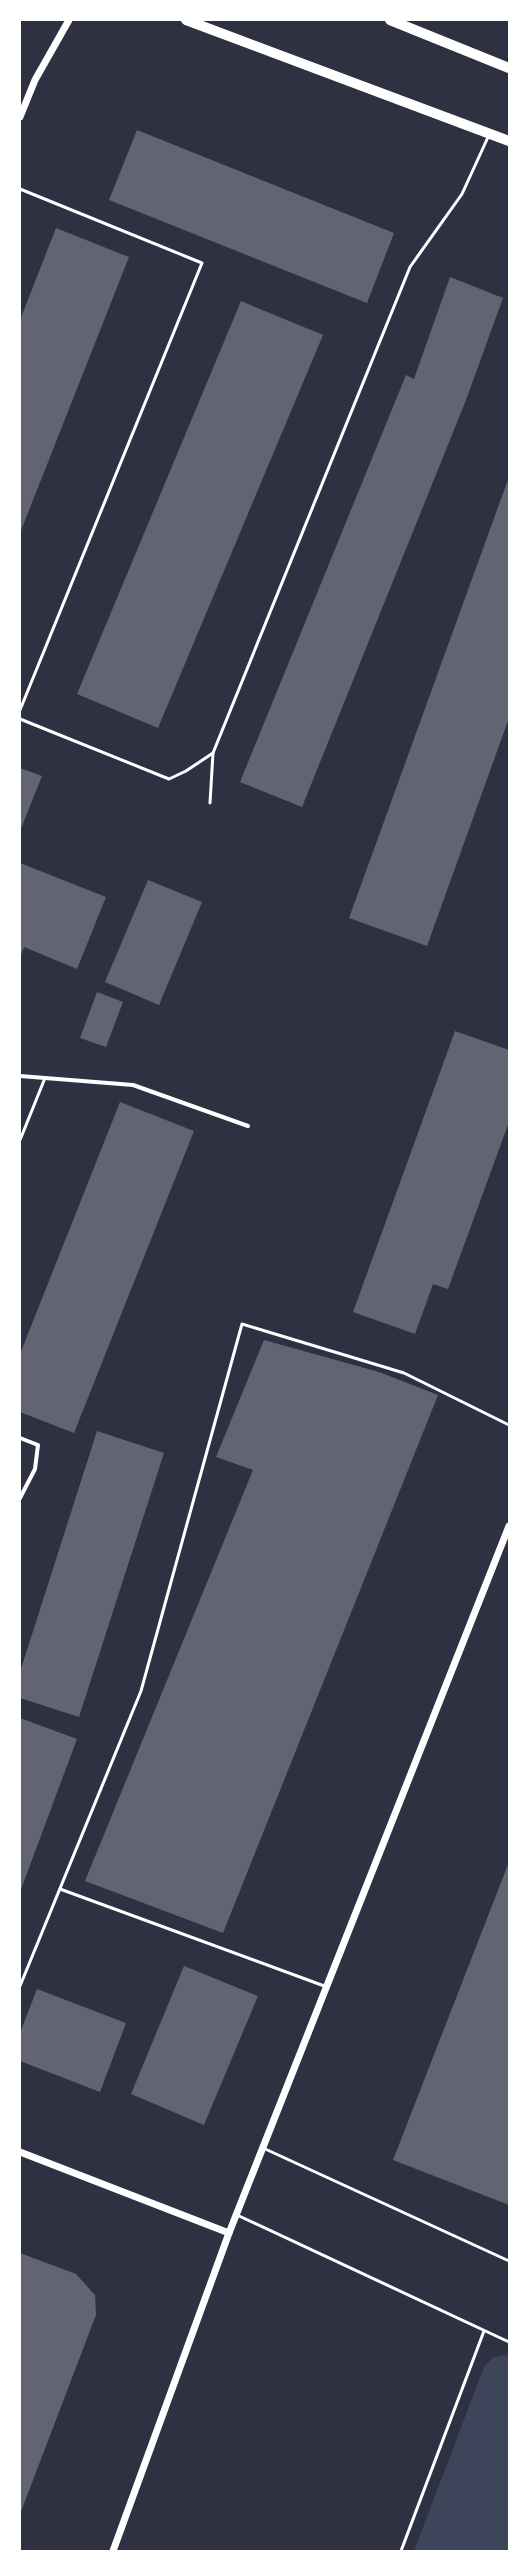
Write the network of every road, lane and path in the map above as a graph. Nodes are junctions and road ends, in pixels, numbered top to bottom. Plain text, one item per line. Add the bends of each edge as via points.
1 (69, 20) edge
2 (186, 20) edge
3 (390, 20) edge
4 (509, 68) edge
5 (20, 117) edge
6 (490, 133) junction
7 (509, 140) edge
8 (20, 189) edge
9 (20, 710) edge
10 (20, 719) edge
11 (213, 753) junction
12 (210, 803) dead end
13 (20, 1076) edge
14 (46, 1078) junction
15 (248, 1126) dead end
16 (20, 1140) edge
17 (509, 1425) edge
18 (20, 1438) edge
19 (20, 1498) edge
20 (509, 1526) edge
21 (60, 1889) junction
22 (20, 1986) edge
23 (328, 1987) junction
24 (263, 2148) junction
25 (20, 2152) edge
26 (236, 2214) junction
27 (229, 2233) junction
28 (509, 2260) edge
29 (484, 2330) junction
30 (509, 2342) edge
31 (113, 2551) edge
32 (401, 2551) edge

1 - 5 street via 35,80
2 - 6 main road
3 - 4 main road
6 - 7 main road
6 - 11 lane via 462,194 410,267
8 - 9 lane via 202,263
10 - 11 lane via 169,779
11 - 12 lane
13 - 14 street
14 - 15 street via 132,1085
14 - 16 lane
17 - 21 lane via 404,1373 242,1324 141,1691
18 - 19 street via 38,1445 35,1469
20 - 23 street
21 - 22 lane
21 - 23 lane
23 - 24 street
24 - 26 street
24 - 28 lane
25 - 27 street
26 - 27 street
26 - 29 lane
27 - 31 street
29 - 30 lane
29 - 32 lane

